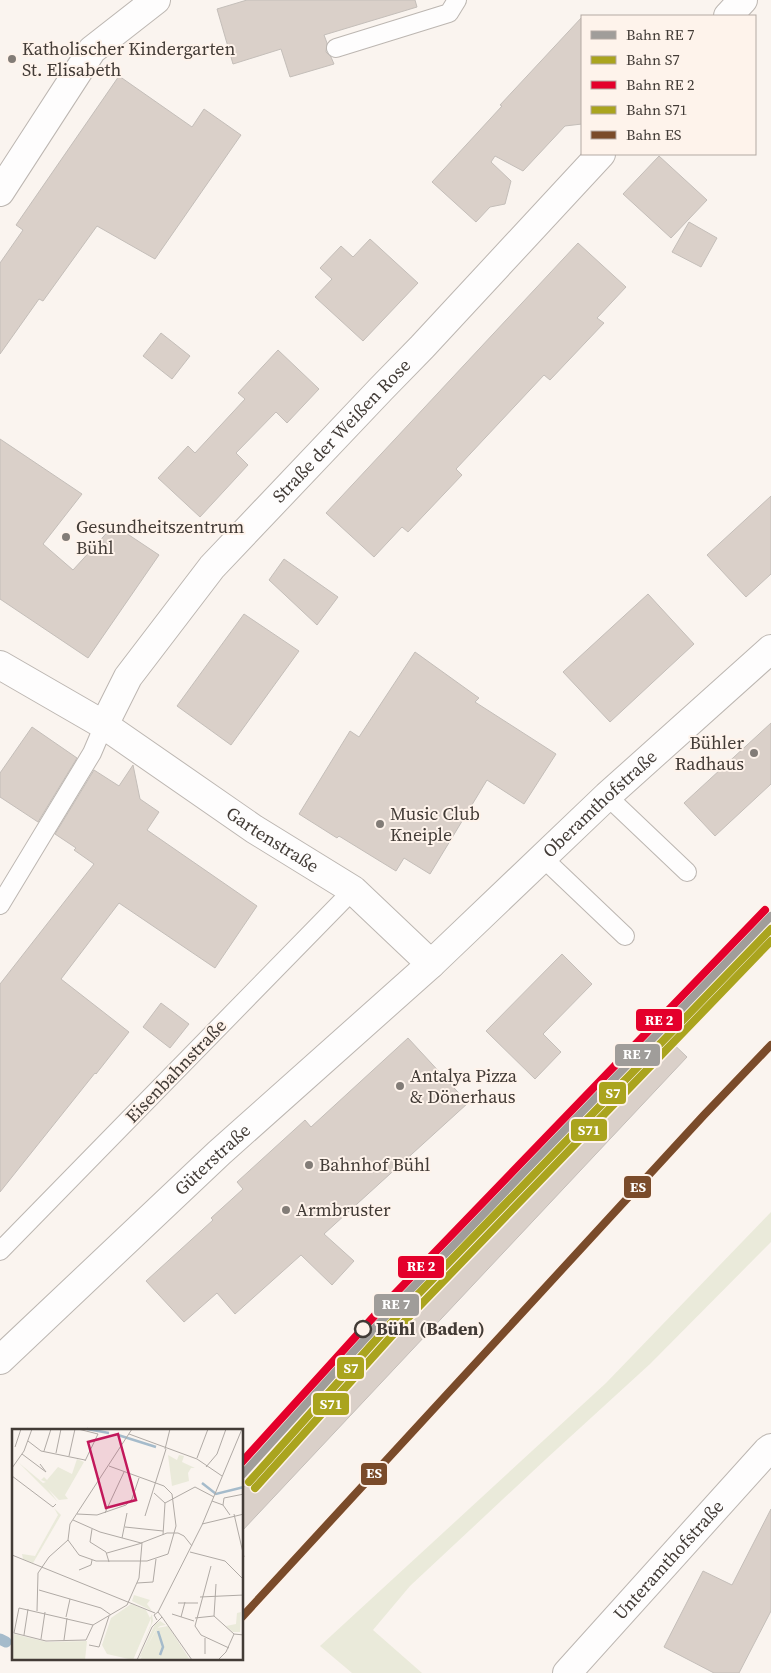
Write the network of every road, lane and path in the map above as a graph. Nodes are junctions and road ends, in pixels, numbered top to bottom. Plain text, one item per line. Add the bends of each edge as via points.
1 (156, 0) edge
2 (457, 0) edge
3 (743, 0) edge
4 (729, 15) edge
5 (336, 48) dead end
6 (600, 155) edge
7 (0, 192) edge
8 (771, 650) edge
9 (0, 665) edge
10 (104, 725) junction
11 (608, 796) junction
12 (542, 857) junction
13 (686, 872) dead end
14 (353, 890) junction
15 (0, 905) edge
16 (625, 936) dead end
17 (431, 964) junction
18 (0, 1251) edge
19 (0, 1360) edge
20 (771, 1448) edge
21 (567, 1673) edge

1 - 7 street via 92,50
2 - 5 lane via 449,13
3 - 4 street
6 - 10 street, Straße der Weißen Rose via 212,567 128,677
8 - 11 street, Oberamthofstraße
9 - 10 street, Gartenstraße
10 - 14 street, Gartenstraße via 254,829
10 - 15 lane via 92,753
11 - 12 street, Oberamthofstraße
11 - 13 lane
12 - 16 lane
12 - 17 street, Oberamthofstraße
14 - 17 street, Gartenstraße
14 - 18 lane, Eisenbahnstraße
17 - 19 street, Güterstraße via 219,1153
20 - 21 street, Unteramthofstraße

